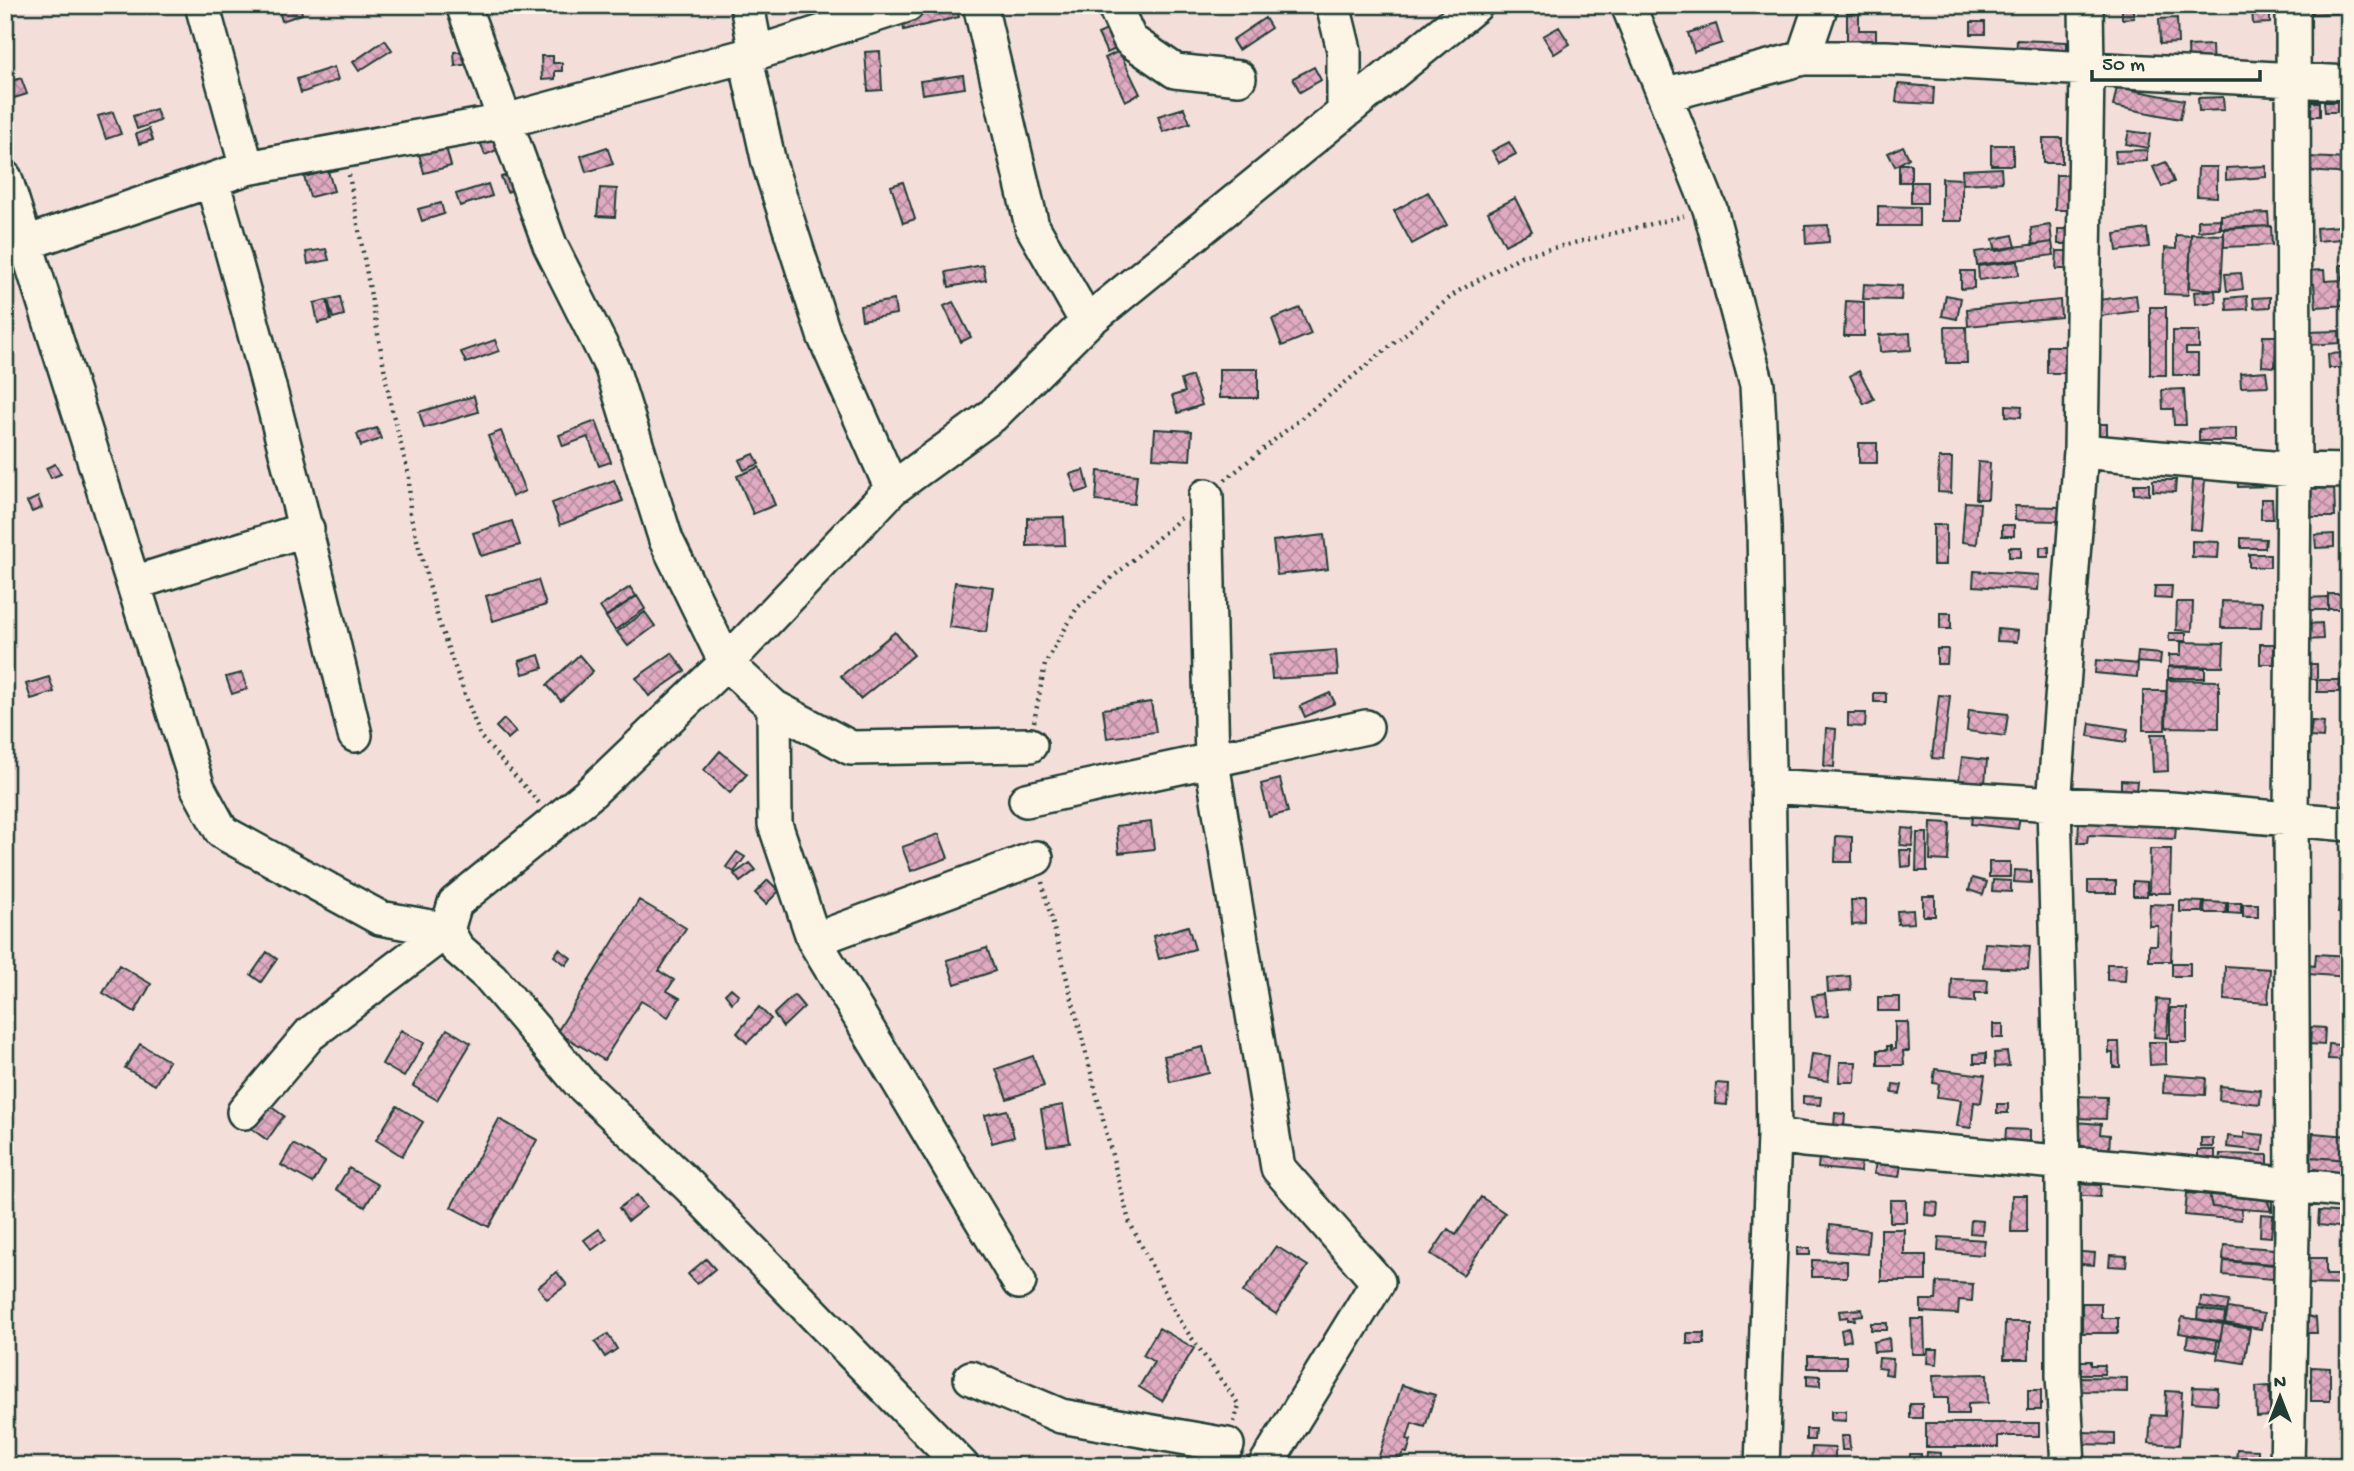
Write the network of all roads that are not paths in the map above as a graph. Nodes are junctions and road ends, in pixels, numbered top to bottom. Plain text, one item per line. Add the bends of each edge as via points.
1 (202, 5) edge
2 (463, 5) edge
3 (747, 5) edge
4 (907, 5) edge
5 (980, 5) edge
6 (1114, 5) edge
7 (1333, 5) edge
8 (1476, 5) edge
9 (1628, 5) edge
10 (1821, 5) edge
11 (2086, 5) edge
12 (2293, 5) edge
13 (751, 54) junction
14 (1803, 58) junction
15 (2087, 70) junction
16 (1239, 78) dead end
17 (2293, 81) junction
18 (2349, 83) edge
19 (1664, 94) junction
20 (1344, 111) junction
21 (505, 121) junction
22 (247, 168) junction
23 (5, 177) edge
24 (212, 181) junction
25 (15, 244) edge
26 (1087, 322) junction
27 (2081, 451) junction
28 (2294, 470) junction
29 (2349, 471) edge
30 (892, 489) junction
31 (1206, 496) dead end
32 (307, 529) junction
33 (134, 583) junction
34 (726, 663) junction
35 (774, 707) junction
36 (1366, 727) dead end
37 (355, 735) dead end
38 (1030, 745) dead end
39 (1212, 762) junction
40 (1768, 786) junction
41 (1026, 800) dead end
42 (2054, 804) junction
43 (2291, 818) junction
44 (2349, 824) edge
45 (1036, 858) dead end
46 (447, 930) junction
47 (814, 940) junction
48 (244, 1112) dead end
49 (1774, 1135) junction
50 (2063, 1163) junction
51 (2293, 1185) junction
52 (2349, 1191) edge
53 (1019, 1282) dead end
54 (971, 1378) dead end
55 (1227, 1445) dead end
56 (962, 1466) edge
57 (1265, 1466) edge
58 (1762, 1466) edge
59 (2068, 1466) edge
60 (2287, 1466) edge

1 - 22 street
2 - 21 street
3 - 13 street
4 - 13 street
5 - 26 street via 1032,226
6 - 16 street via 1130,40 1175,71
7 - 20 street via 1343,50
8 - 20 street
9 - 19 street
10 - 14 street
11 - 15 street
12 - 17 street
13 - 21 street
13 - 30 street via 769,163 824,335
14 - 15 street via 1886,58
14 - 19 street
15 - 17 street
15 - 27 street
17 - 18 street
17 - 28 street
19 - 40 street via 1710,209 1757,385
20 - 26 street
21 - 22 street
21 - 34 street via 550,245 612,368 666,540
22 - 24 street
23 - 25 street
24 - 25 street
24 - 32 street
25 - 33 street
26 - 30 street via 992,416
27 - 28 street
27 - 42 street
28 - 29 street
28 - 43 street
30 - 34 street
31 - 39 street
32 - 33 street
32 - 37 street
33 - 46 street via 198,788 222,832 380,918
34 - 35 street
34 - 46 street via 588,795 455,903
35 - 38 street via 851,748
35 - 47 street via 775,824
36 - 39 street
39 - 41 street
39 - 57 street via 1278,1168 1378,1282
40 - 42 street
40 - 49 street
42 - 43 street
42 - 50 street
43 - 44 street
43 - 51 street
45 - 47 street
46 - 48 street via 310,1034
46 - 56 street via 457,948 491,978 579,1083 689,1186
47 - 53 street
49 - 50 street
49 - 58 street
50 - 51 street
50 - 59 street
51 - 52 street
51 - 60 street
54 - 55 street via 1060,1416

